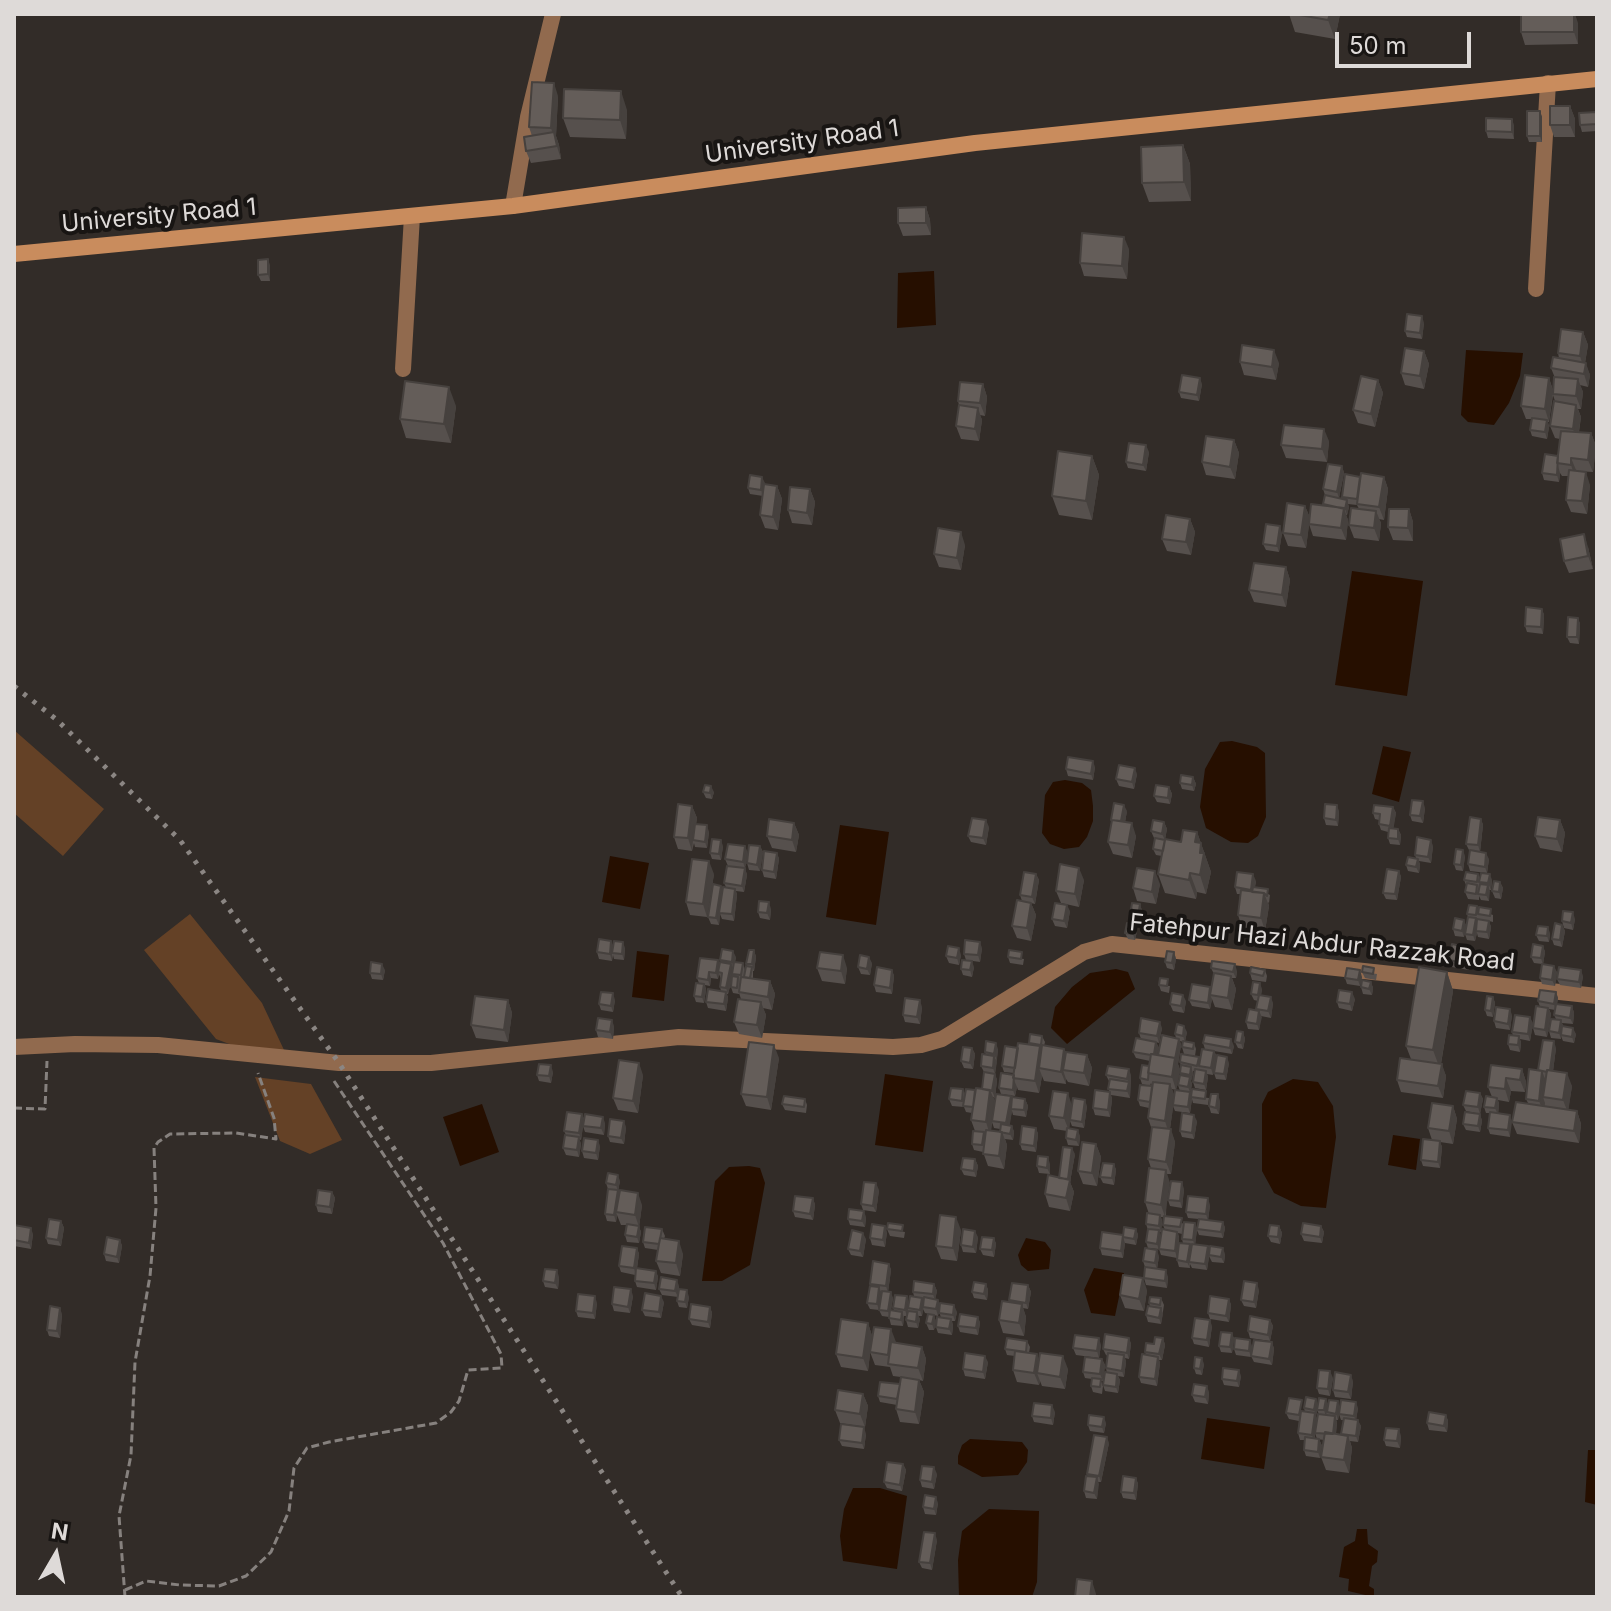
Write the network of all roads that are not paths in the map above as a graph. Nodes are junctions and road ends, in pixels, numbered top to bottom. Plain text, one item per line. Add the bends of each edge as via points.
1 (553, 14) edge
2 (1597, 79) edge
3 (1548, 83) junction
4 (513, 206) junction
5 (412, 216) junction
6 (14, 254) edge
7 (1536, 289) dead end
8 (403, 369) dead end
9 (1597, 996) edge
10 (14, 1047) edge

1 - 4 street
2 - 3 main road, University Road 1
3 - 4 main road, University Road 1 via 975,143
3 - 7 street
4 - 5 main road, University Road 1
5 - 6 main road, University Road 1
5 - 8 street
9 - 10 street, Fatehpur Hazi Abdur Razzak Road via 1112,944 1084,952 942,1039 921,1045 679,1037 431,1063 320,1061 158,1045

